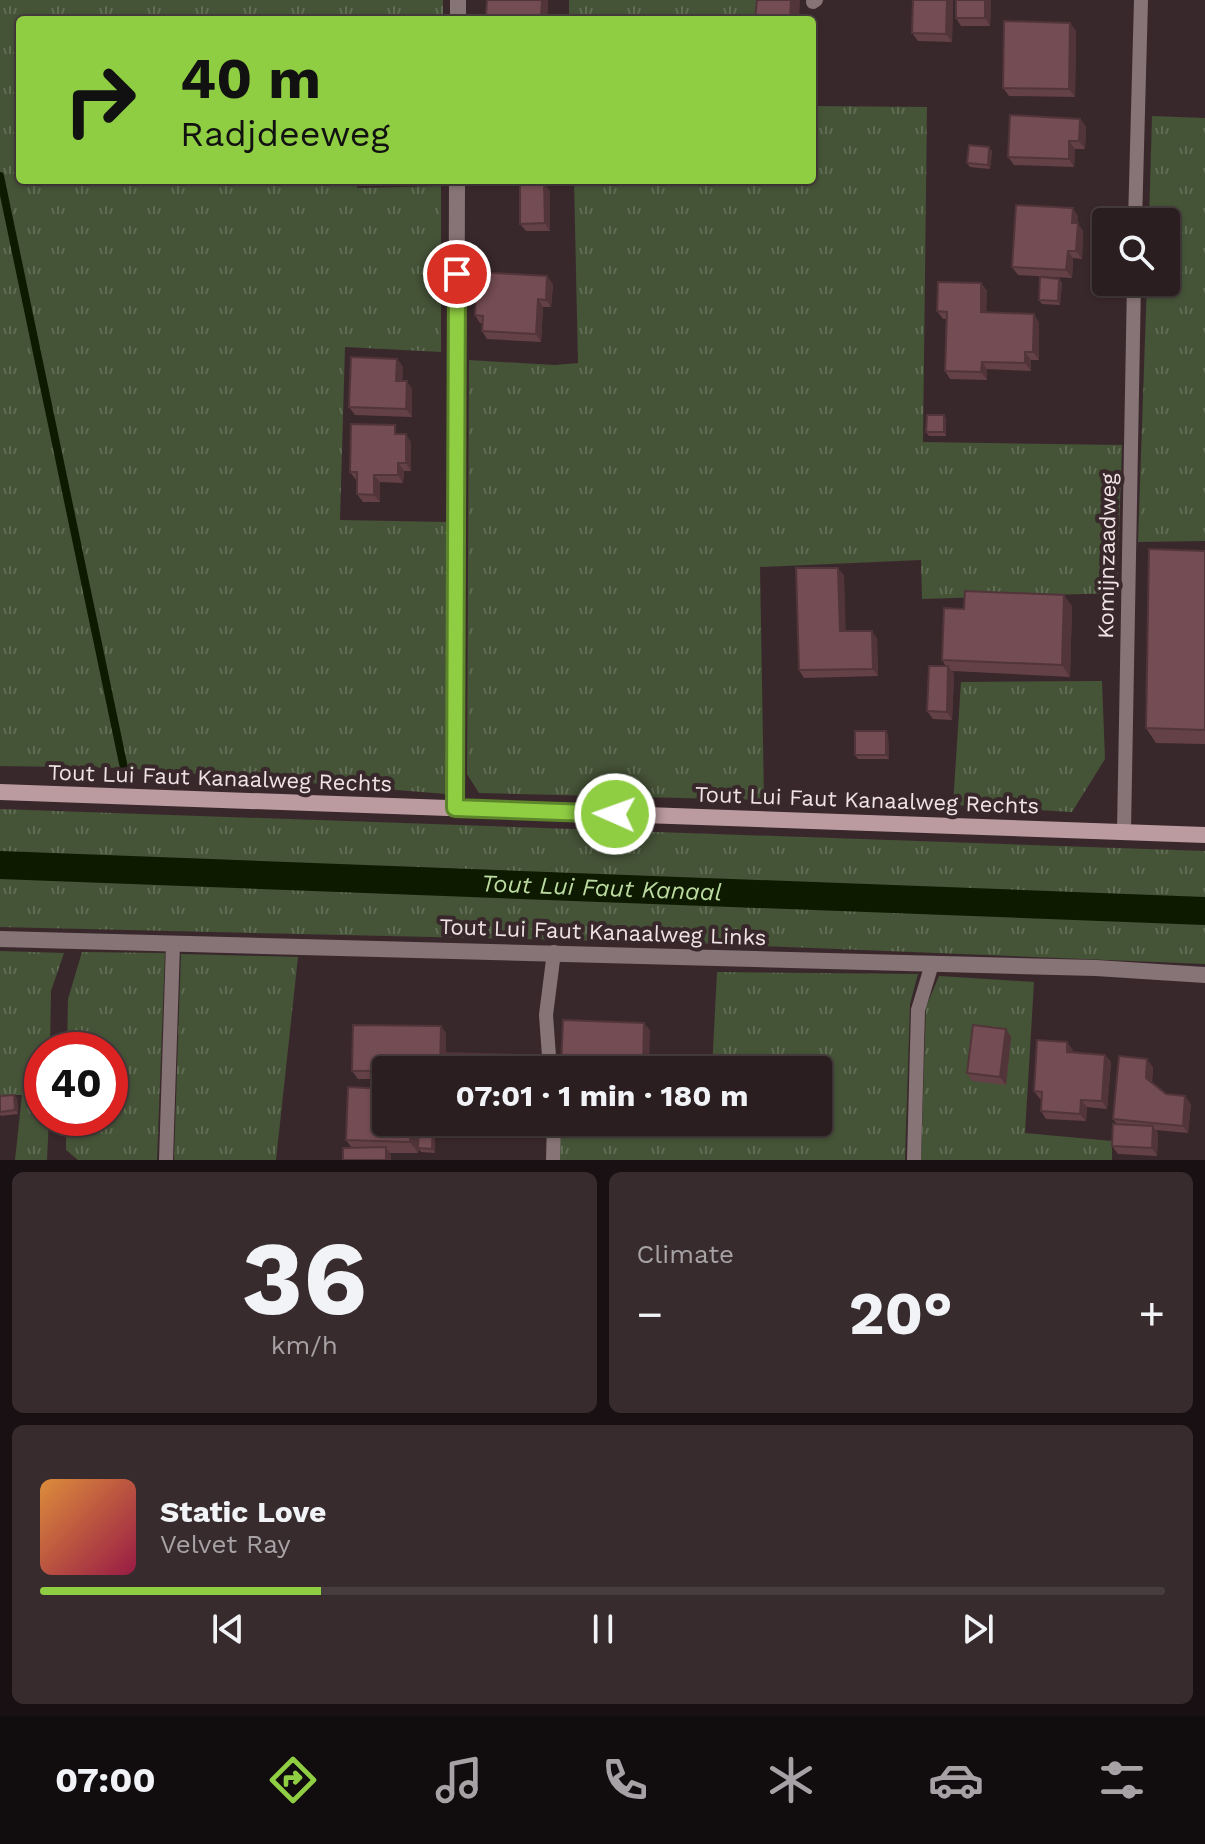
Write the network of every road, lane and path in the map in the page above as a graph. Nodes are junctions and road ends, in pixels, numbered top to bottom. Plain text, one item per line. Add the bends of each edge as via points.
1 (1141, 0) edge
2 (457, 184) edge
3 (1135, 208) edge
4 (1134, 296) edge
5 (0, 792) edge
6 (455, 808) junction
7 (1124, 831) junction
8 (1205, 835) edge
9 (0, 939) edge
10 (173, 944) junction
11 (554, 952) junction
12 (932, 964) junction
13 (1205, 975) edge
14 (549, 1056) edge
15 (554, 1136) edge
16 (166, 1160) edge
17 (553, 1160) edge
18 (914, 1160) edge

1 - 3 lane
2 - 6 street
4 - 7 lane, Komijnzaadweg
5 - 6 street, Tout Lui Faut Kanaalweg Rechts
6 - 7 street, Tout Lui Faut Kanaalweg Rechts
7 - 8 street, Tout Lui Faut Kanaalweg Rechts
9 - 10 street, Tout Lui Faut Kanaalweg Links
10 - 11 street, Tout Lui Faut Kanaalweg Links
10 - 16 lane
11 - 12 street, Tout Lui Faut Kanaalweg Links
11 - 14 lane via 546,1015
12 - 13 street, Tout Lui Faut Kanaalweg Links
12 - 18 lane via 918,1010
15 - 17 lane

